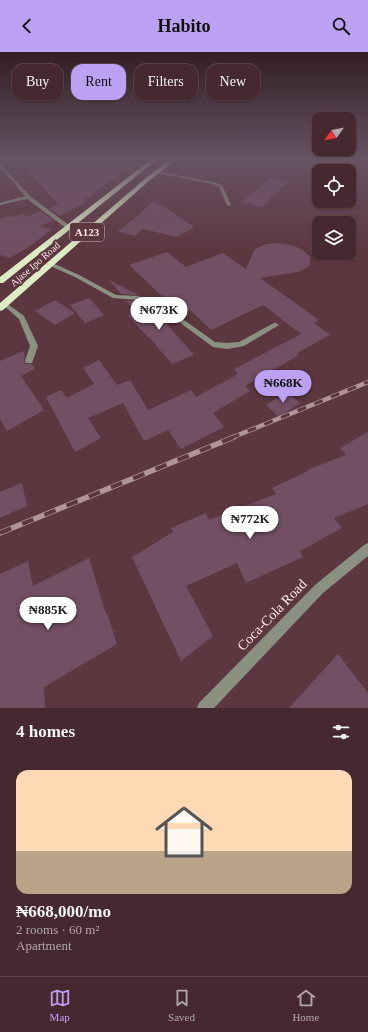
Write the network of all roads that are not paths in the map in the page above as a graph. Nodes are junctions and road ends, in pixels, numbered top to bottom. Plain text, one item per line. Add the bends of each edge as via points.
1 (21, 189) edge
2 (117, 189) edge
3 (138, 189) edge
4 (222, 189) edge
5 (28, 197) junction
6 (0, 204) edge
7 (229, 205) dead end
8 (68, 227) junction
9 (50, 264) junction
10 (0, 281) edge
11 (3, 306) edge
12 (276, 325) dead end
13 (29, 361) dead end
14 (368, 549) edge
15 (204, 708) edge

1 - 5 street
2 - 8 highway, Ajase Ipo Road / A123
3 - 9 highway, Ajase Ipo Road / A123
4 - 7 street
5 - 6 street
5 - 8 street
8 - 10 highway, Ajase Ipo Road / A123
9 - 11 highway, Ajase Ipo Road / A123
9 - 12 street via 115,297 138,298 158,304 213,344 241,344
11 - 13 street via 22,318 34,346
14 - 15 street, Coca-Cola Road via 318,589

